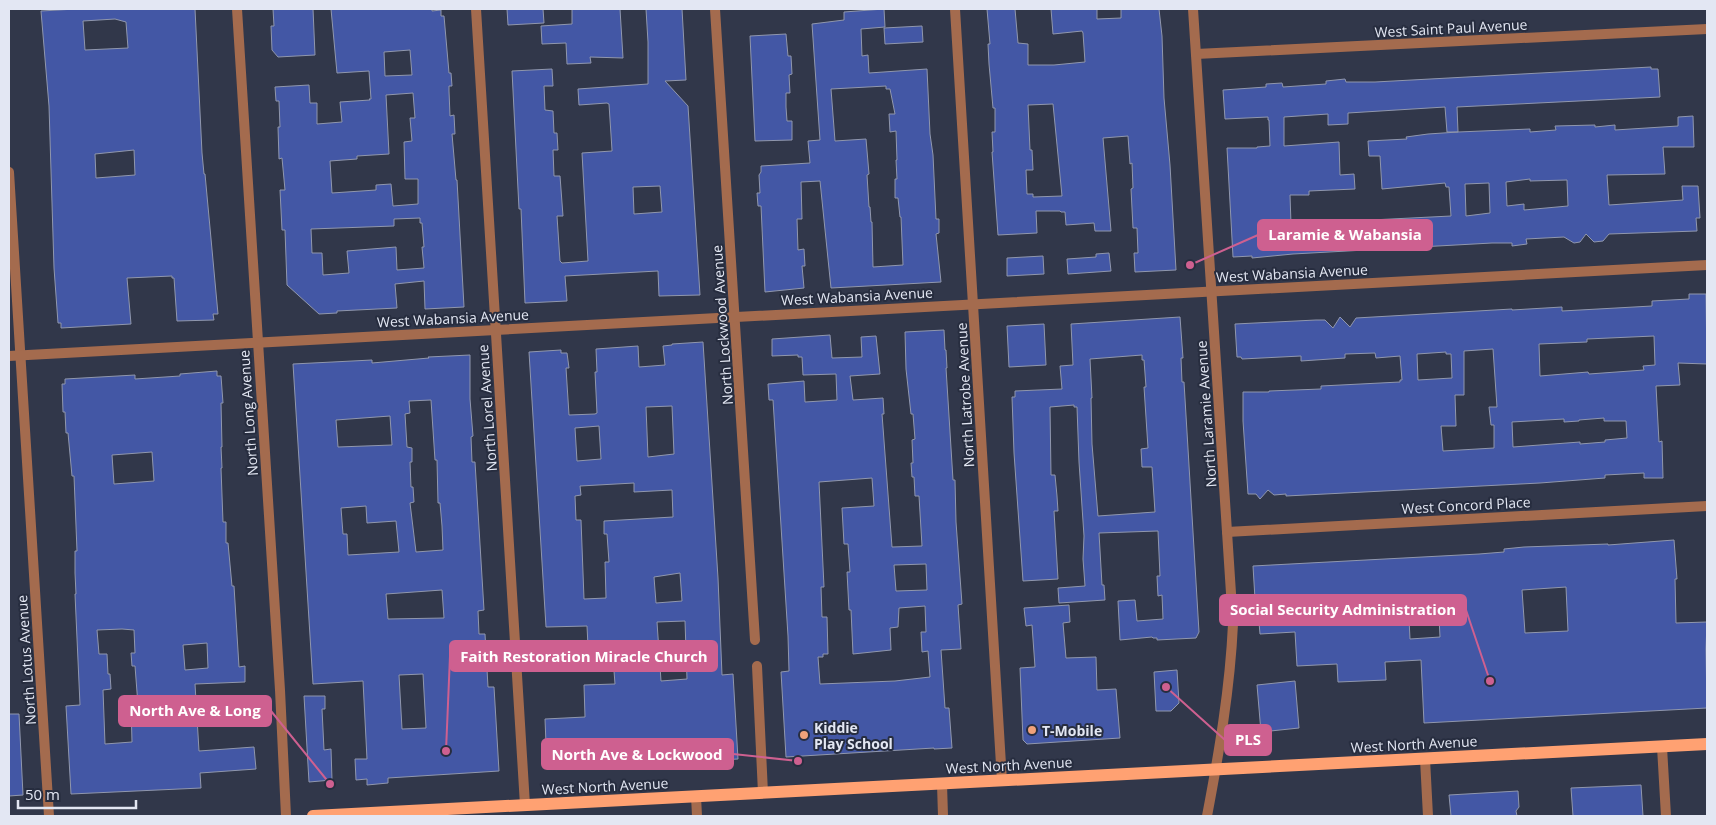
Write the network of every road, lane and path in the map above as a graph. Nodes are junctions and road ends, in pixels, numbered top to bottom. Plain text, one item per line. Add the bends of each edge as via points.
1 (237, 9) edge
2 (476, 9) edge
3 (715, 9) edge
4 (955, 9) edge
5 (1193, 9) edge
6 (1707, 29) edge
7 (1196, 54) junction
8 (9, 172) edge
9 (1707, 265) edge
10 (1212, 291) junction
11 (973, 304) junction
12 (735, 317) junction
13 (496, 330) junction
14 (258, 343) junction
15 (20, 355) junction
16 (9, 356) edge
17 (1707, 506) edge
18 (1227, 532) junction
19 (755, 640) dead end
20 (757, 666) dead end
21 (1707, 744) edge
22 (1662, 746) junction
23 (1425, 759) junction
24 (1216, 770) junction
25 (1002, 780) junction
26 (942, 784) junction
27 (764, 793) junction
28 (696, 796) junction
29 (525, 805) junction
30 (456, 813) edge
31 (49, 816) edge
32 (286, 816) edge
33 (313, 816) edge
34 (697, 816) edge
35 (943, 816) edge
36 (1207, 816) edge
37 (1428, 816) edge
38 (1666, 816) edge

1 - 14 street, North Long Avenue
2 - 13 street, North Lorel Avenue
3 - 12 street, North Lockwood Avenue
4 - 11 street, North Latrobe Avenue
5 - 7 street, North Laramie Avenue
6 - 7 street, West Saint Paul Avenue
7 - 10 street, North Laramie Avenue
8 - 15 street, North Lotus Avenue
9 - 10 street, West Wabansia Avenue
10 - 11 street, West Wabansia Avenue
10 - 18 street, North Laramie Avenue
11 - 12 street, West Wabansia Avenue
11 - 25 street, North Latrobe Avenue
12 - 13 street, West Wabansia Avenue
12 - 19 street, North Lockwood Avenue
13 - 14 street, West Wabansia Avenue
13 - 29 street, North Lorel Avenue
14 - 15 street, West Wabansia Avenue
14 - 32 street, North Long Avenue
15 - 16 street, West Wabansia Avenue
15 - 31 street, North Lotus Avenue
17 - 18 street, West Concord Place
18 - 24 street, North Laramie Avenue via 1233,624
20 - 27 street
21 - 22 main road, West North Avenue
22 - 23 main road, West North Avenue
22 - 38 street
23 - 24 main road, West North Avenue
23 - 37 street
24 - 25 main road, West North Avenue
24 - 36 street, North Laramie Avenue
25 - 26 main road, West North Avenue
26 - 27 main road, West North Avenue
26 - 35 street
27 - 28 main road, West North Avenue
28 - 29 main road, West North Avenue
28 - 34 street
29 - 30 main road, West North Avenue
30 - 33 main road, West North Avenue

